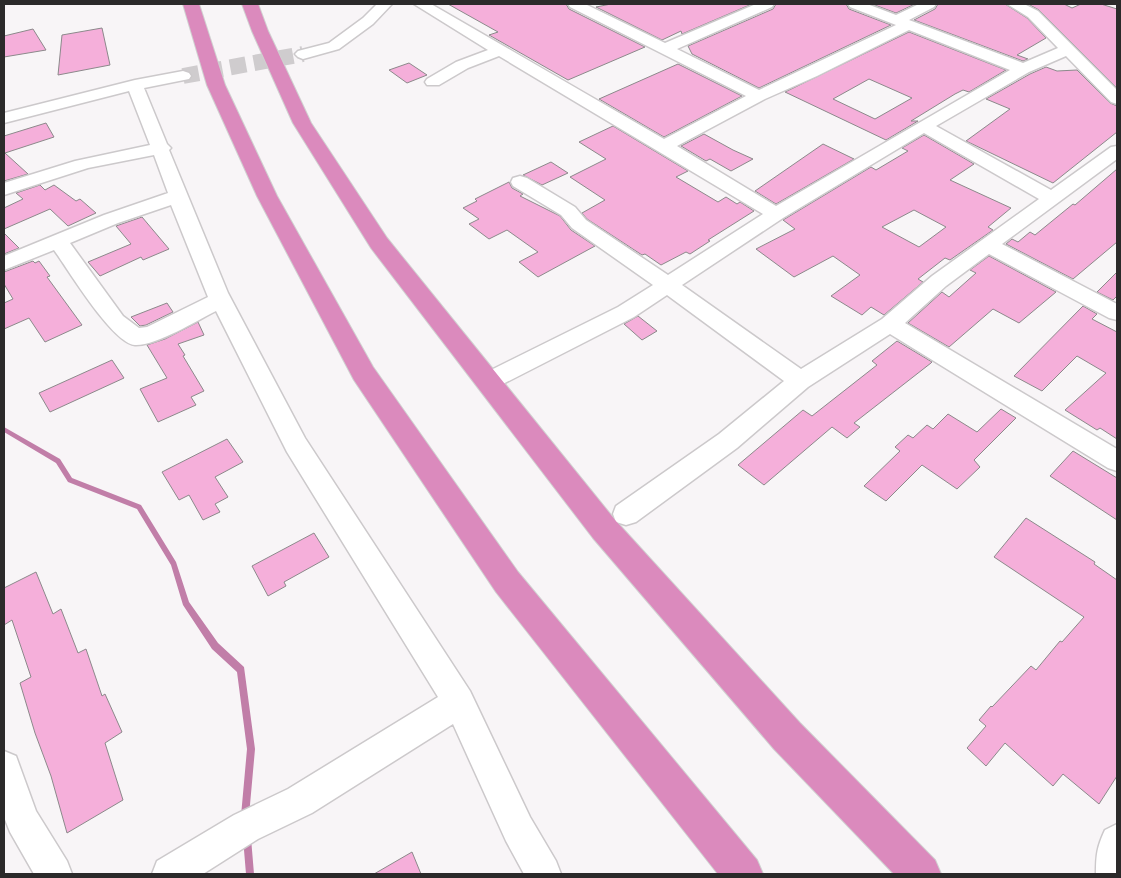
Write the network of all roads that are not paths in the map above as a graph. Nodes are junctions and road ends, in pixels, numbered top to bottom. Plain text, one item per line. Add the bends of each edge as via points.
1 (191, 4) edge
2 (250, 4) edge
3 (385, 4) edge
4 (421, 4) edge
5 (576, 4) edge
6 (767, 4) edge
7 (855, 4) edge
8 (929, 4) edge
9 (1014, 4) edge
10 (903, 22) junction
11 (665, 49) junction
12 (1068, 49) junction
13 (499, 51) junction
14 (303, 54) tunnel mouth
15 (1022, 69) junction
16 (182, 76) tunnel mouth
17 (434, 82) dead end
18 (135, 85) junction
19 (758, 96) junction
20 (1117, 99) edge
21 (4, 118) edge
22 (924, 126) junction
23 (664, 146) junction
24 (162, 148) junction
25 (1117, 151) edge
26 (520, 182) dead end
27 (4, 189) edge
28 (1052, 198) junction
29 (184, 212) junction
30 (776, 214) junction
31 (59, 242) junction
32 (988, 245) junction
33 (4, 263) edge
34 (667, 286) junction
35 (221, 300) junction
36 (1117, 312) edge
37 (890, 324) junction
38 (489, 381) junction
39 (800, 381) junction
40 (1117, 461) edge
41 (626, 514) dead end
42 (459, 702) junction
43 (4, 768) edge
44 (1117, 842) edge
45 (54, 874) edge
46 (170, 874) edge
47 (543, 874) edge
48 (743, 874) edge
49 (921, 874) edge
50 (1114, 874) edge

1 - 48 highway via 216,85 267,196 363,372 507,582
2 - 38 highway via 308,131 379,244
3 - 14 street via 334,46
4 - 13 street
5 - 11 street
6 - 11 street
7 - 10 street
8 - 10 street
9 - 12 street via 1033,14
10 - 15 street
10 - 19 street via 810,73
11 - 19 street
12 - 15 street
12 - 20 street
13 - 17 street via 462,65
13 - 23 street
15 - 22 street
16 - 18 street
18 - 21 street
18 - 24 street
19 - 23 street
22 - 28 street
22 - 30 street
23 - 30 street
24 - 27 street via 72,166
24 - 29 street
25 - 28 street
26 - 34 street via 568,211 579,224
28 - 32 street
29 - 31 street via 176,197 140,207
29 - 35 street
30 - 34 street
31 - 33 street
31 - 35 street via 115,321 135,337 153,333
32 - 36 street
32 - 37 street via 939,281
34 - 38 street via 626,312
34 - 39 street
35 - 42 street via 296,445
37 - 39 street
37 - 40 street
38 - 49 highway via 604,529 787,736
39 - 41 street via 728,441
42 - 46 street via 300,801 246,827
42 - 47 street via 518,830
43 - 45 street via 22,820
44 - 50 street

